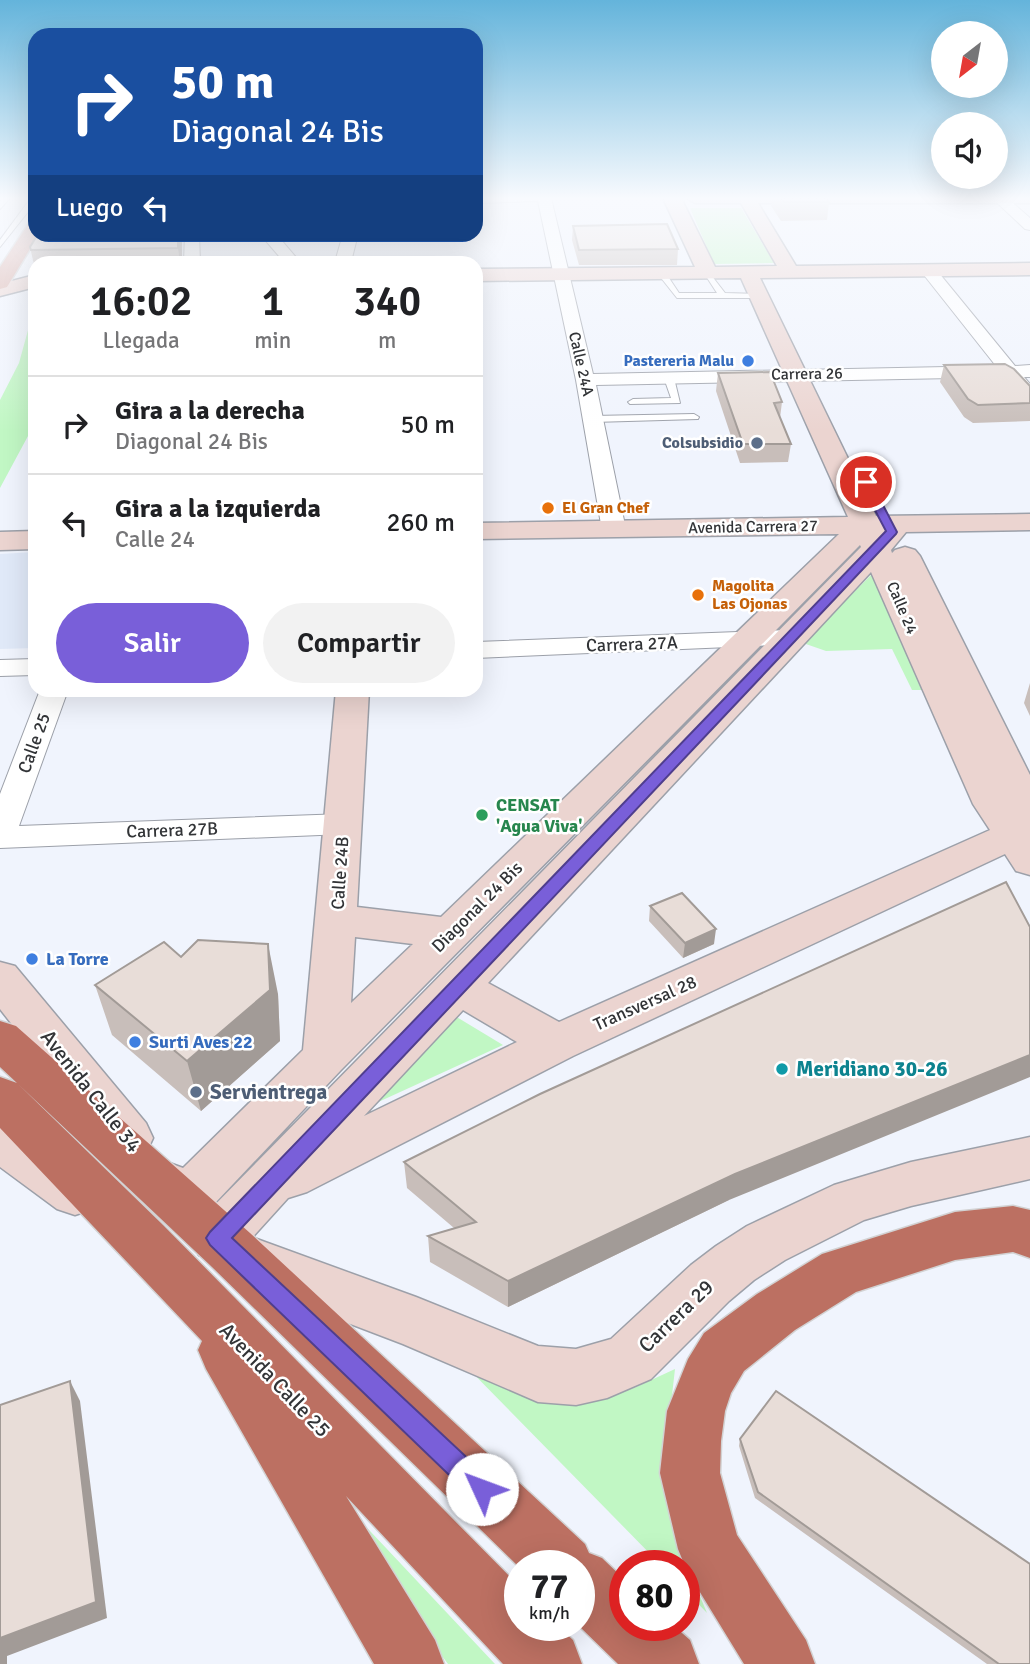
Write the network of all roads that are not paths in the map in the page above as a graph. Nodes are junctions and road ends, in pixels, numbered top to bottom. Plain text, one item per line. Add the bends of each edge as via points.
1 (560, 275) edge
2 (572, 276) edge
3 (709, 276) edge
4 (745, 276) edge
5 (757, 276) edge
6 (758, 276) edge
7 (933, 276) edge
8 (667, 281) junction
9 (28, 283) edge
10 (714, 286) junction
11 (686, 288) dead end
12 (0, 290) edge
13 (760, 296) junction
14 (1010, 371) junction
15 (1030, 371) edge
16 (806, 374) junction
17 (668, 378) junction
18 (585, 380) junction
19 (1030, 396) edge
20 (633, 402) dead end
21 (694, 417) dead end
22 (593, 419) junction
23 (1030, 522) edge
24 (614, 530) junction
25 (483, 531) edge
26 (880, 532) junction
27 (28, 540) edge
28 (0, 541) edge
29 (789, 638) junction
30 (746, 640) junction
31 (483, 650) edge
32 (28, 667) edge
33 (0, 668) edge
34 (51, 697) edge
35 (352, 697) edge
36 (344, 824) junction
37 (1025, 834) edge
38 (0, 836) edge
39 (337, 920) junction
40 (451, 933) junction
41 (0, 978) edge
42 (458, 986) junction
43 (0, 1039) edge
44 (557, 1043) junction
45 (325, 1057) junction
46 (0, 1097) edge
47 (0, 1139) edge
48 (1030, 1158) edge
49 (1030, 1183) edge
50 (911, 1184) junction
51 (265, 1188) junction
52 (181, 1204) junction
53 (1030, 1234) edge
54 (144, 1242) junction
55 (228, 1248) junction
56 (195, 1297) junction
57 (546, 1550) edge
58 (595, 1596) edge
59 (609, 1610) edge
60 (642, 1641) edge
61 (411, 1664) edge
62 (549, 1664) edge
63 (666, 1664) edge
64 (782, 1664) edge

1 - 18 street, Calle 24A
2 - 8 street
3 - 10 street
4 - 10 street
5 - 13 street, Calle 24
6 - 16 street, Calle 24
7 - 14 street
8 - 10 street
8 - 11 lane
9 - 12 street
10 - 13 lane
13 - 16 street, Calle 24
14 - 15 street, Carrera 26
14 - 16 street, Carrera 26
14 - 19 street
16 - 17 street, Carrera 26
16 - 26 street, Calle 24
17 - 18 street, Carrera 26
17 - 20 lane via 677,401
18 - 22 street, Calle 24A
21 - 22 lane
22 - 24 street, Calle 24A
23 - 26 street, Avenida Carrera 27
24 - 25 street, Avenida Carrera 27
24 - 26 street, Avenida Carrera 27
26 - 29 street
26 - 30 street, Diagonal 24 Bis
26 - 37 street, Calle 24 via 992,804
27 - 28 street
29 - 30 street, Carrera 27A
29 - 42 street
30 - 31 street, Carrera 27A
30 - 40 street, Diagonal 24 Bis
32 - 33 street
34 - 38 street, Calle 25
35 - 36 street, Calle 24B
36 - 38 street, Carrera 27B
36 - 39 street, Calle 24B
37 - 44 street, Transversal 28
39 - 40 street
39 - 45 street, Calle 24B
40 - 45 street, Diagonal 24 Bis
41 - 52 street, Avenida Calle 34
42 - 44 street
42 - 51 street
43 - 52 highway
44 - 51 street, Transversal 28
45 - 52 street, Diagonal 24 Bis
46 - 54 highway, Avenida Calle 25
47 - 54 street
48 - 50 street, Carrera 29
49 - 50 street via 990,1177
50 - 55 street, Carrera 29 via 852,1201 765,1243 710,1283 631,1359 576,1377 538,1374
51 - 55 street
52 - 55 highway
53 - 64 highway via 1013,1229 955,1236 841,1272 776,1312 724,1352 708,1378 695,1411 690,1473 709,1549
54 - 56 highway, Avenida Calle 25
55 - 57 highway
56 - 61 highway
56 - 62 highway, Avenida Calle 25
58 - 59 highway
60 - 63 highway

